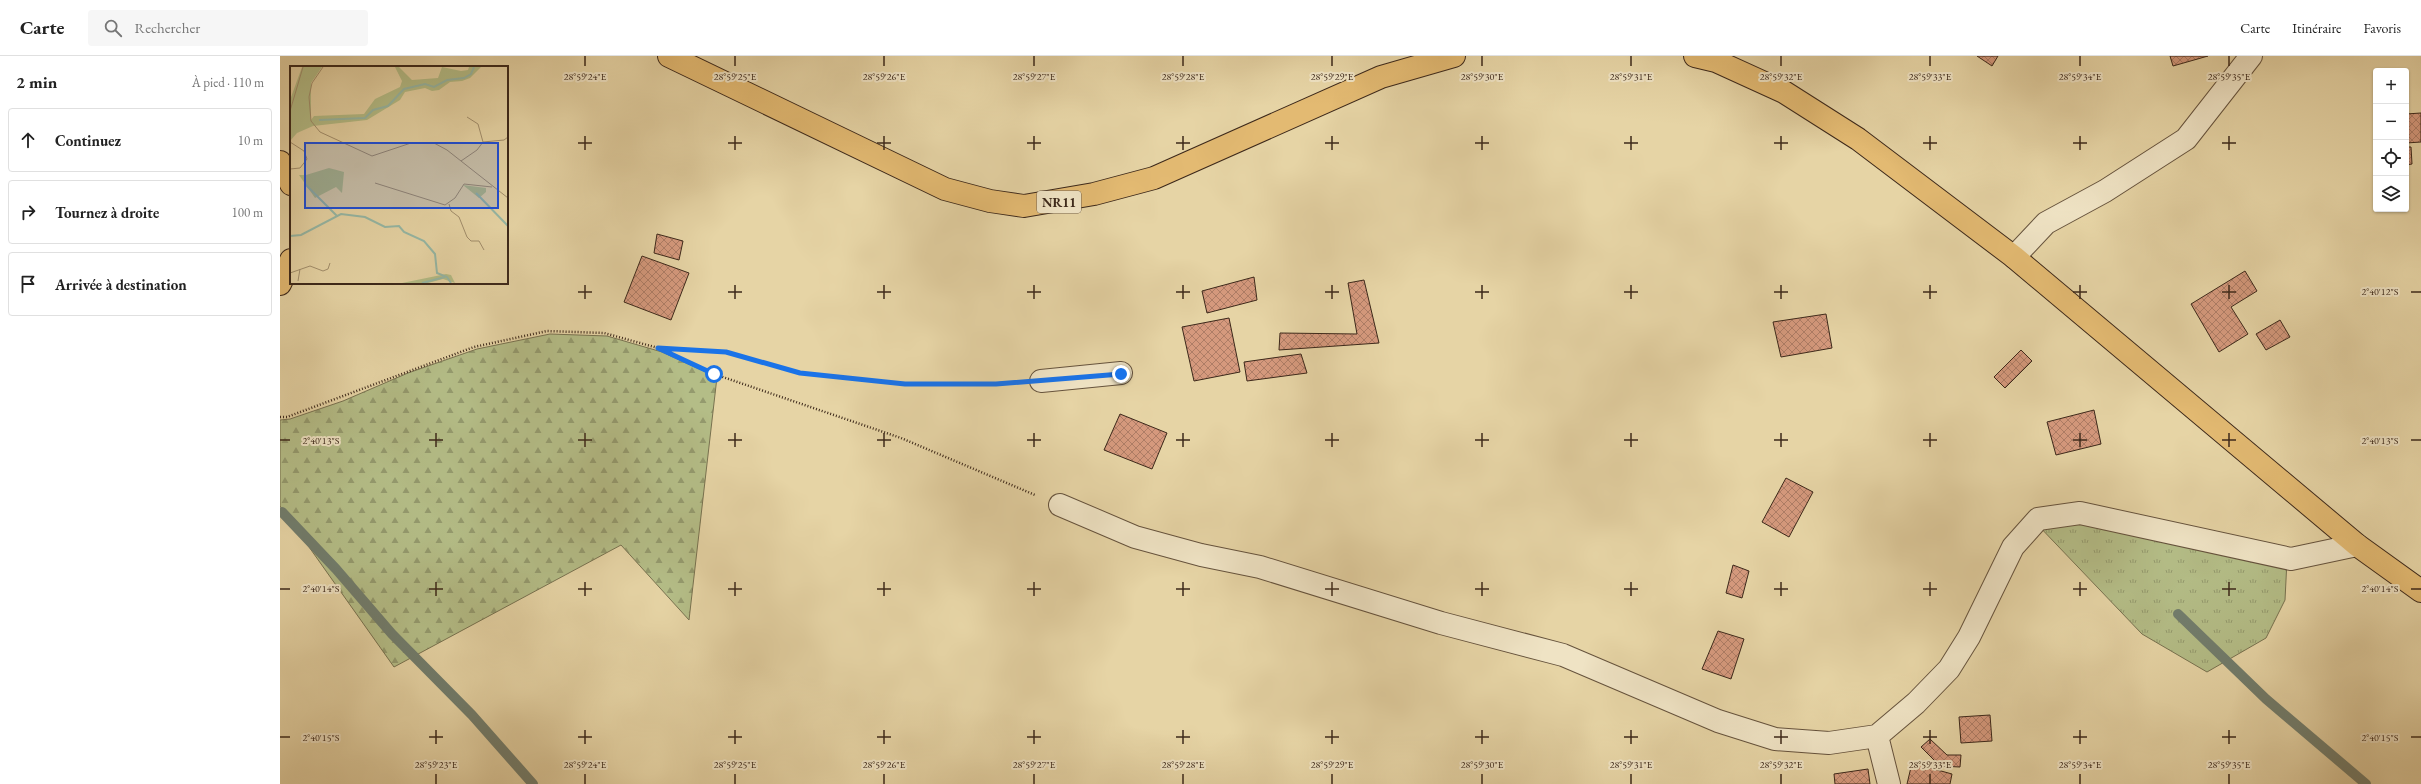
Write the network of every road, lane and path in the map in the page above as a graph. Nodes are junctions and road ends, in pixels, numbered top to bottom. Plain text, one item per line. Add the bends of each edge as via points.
1 (669, 56) edge
2 (1454, 56) edge
3 (1695, 56) edge
4 (2250, 56) edge
5 (280, 162) edge
6 (290, 182) edge
7 (2014, 257) junction
8 (290, 262) edge
9 (280, 284) edge
10 (658, 348) junction
11 (1121, 374) dead end
12 (1041, 381) joint
13 (280, 417) edge
14 (1060, 505) joint
15 (2357, 545) junction
16 (2421, 591) edge
17 (1877, 736) junction
18 (1889, 784) edge

1 - 2 highway, NR11 via 945,189 990,201 1024,206 1094,194 1154,178 1382,77
3 - 7 highway via 1716,61 1784,92 1858,139
4 - 7 street via 2186,139 2104,191 2046,223
5 - 6 highway
7 - 15 highway
8 - 9 highway
10 - 12 path via 726,352 800,373 905,384 996,384
10 - 13 path via 604,333 547,331 474,347 341,398 287,417
10 - 14 path via 714,374 901,438
11 - 12 street
14 - 17 street via 1135,537 1201,555 1260,567 1434,621 1563,655 1718,721 1775,739 1829,743
15 - 16 highway
15 - 17 street via 2291,558 2080,512 2038,520 2012,547 1970,637 1949,669 1916,703
17 - 18 street

